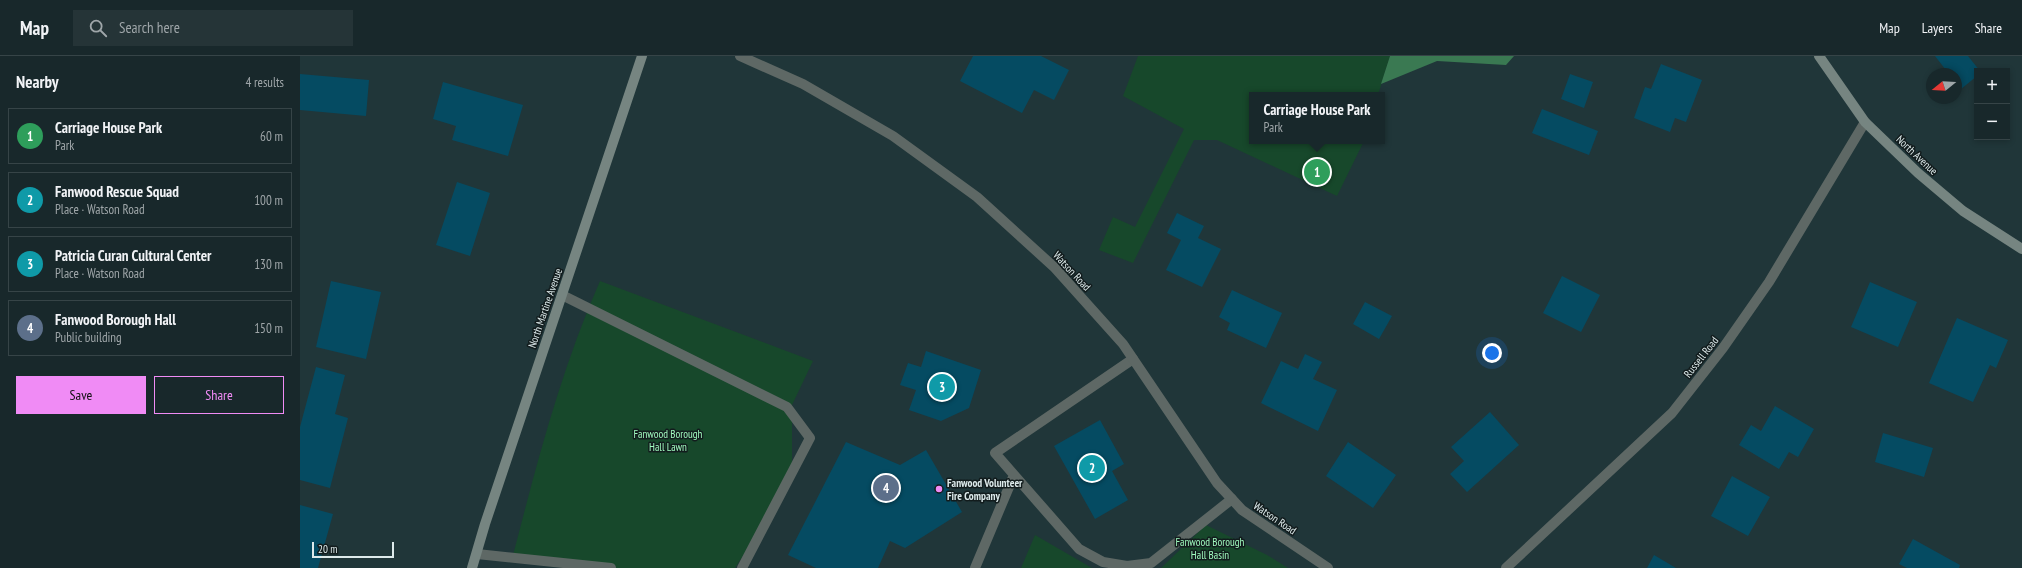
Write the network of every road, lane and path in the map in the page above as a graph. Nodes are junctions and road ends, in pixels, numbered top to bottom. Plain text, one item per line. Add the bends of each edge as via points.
1 (642, 56) edge
2 (740, 56) edge
3 (1819, 56) edge
4 (1865, 122) junction
5 (2022, 249) edge
6 (562, 295) junction
7 (1133, 359) junction
8 (1014, 475) junction
9 (1232, 499) junction
10 (477, 554) junction
11 (472, 568) edge
12 (611, 568) edge
13 (742, 568) edge
14 (975, 568) edge
15 (1328, 568) edge
16 (1506, 568) edge

1 - 6 main road, North Martine Avenue
2 - 7 street, Watson Road via 803,84 893,136 977,197 1054,267 1123,344
3 - 4 main road, North Avenue
4 - 5 main road, North Avenue via 1918,173 1953,202
4 - 16 street, Russell Road via 1769,282 1724,348 1672,413
6 - 10 main road, North Martine Avenue via 487,516
6 - 13 street via 787,407 810,438
7 - 8 street via 995,453
7 - 9 street, Watson Road via 1217,483
8 - 9 street via 1079,549 1103,562 1127,566 1151,563
8 - 14 street
9 - 15 street, Watson Road via 1242,510
10 - 11 main road, North Martine Avenue
10 - 12 street

